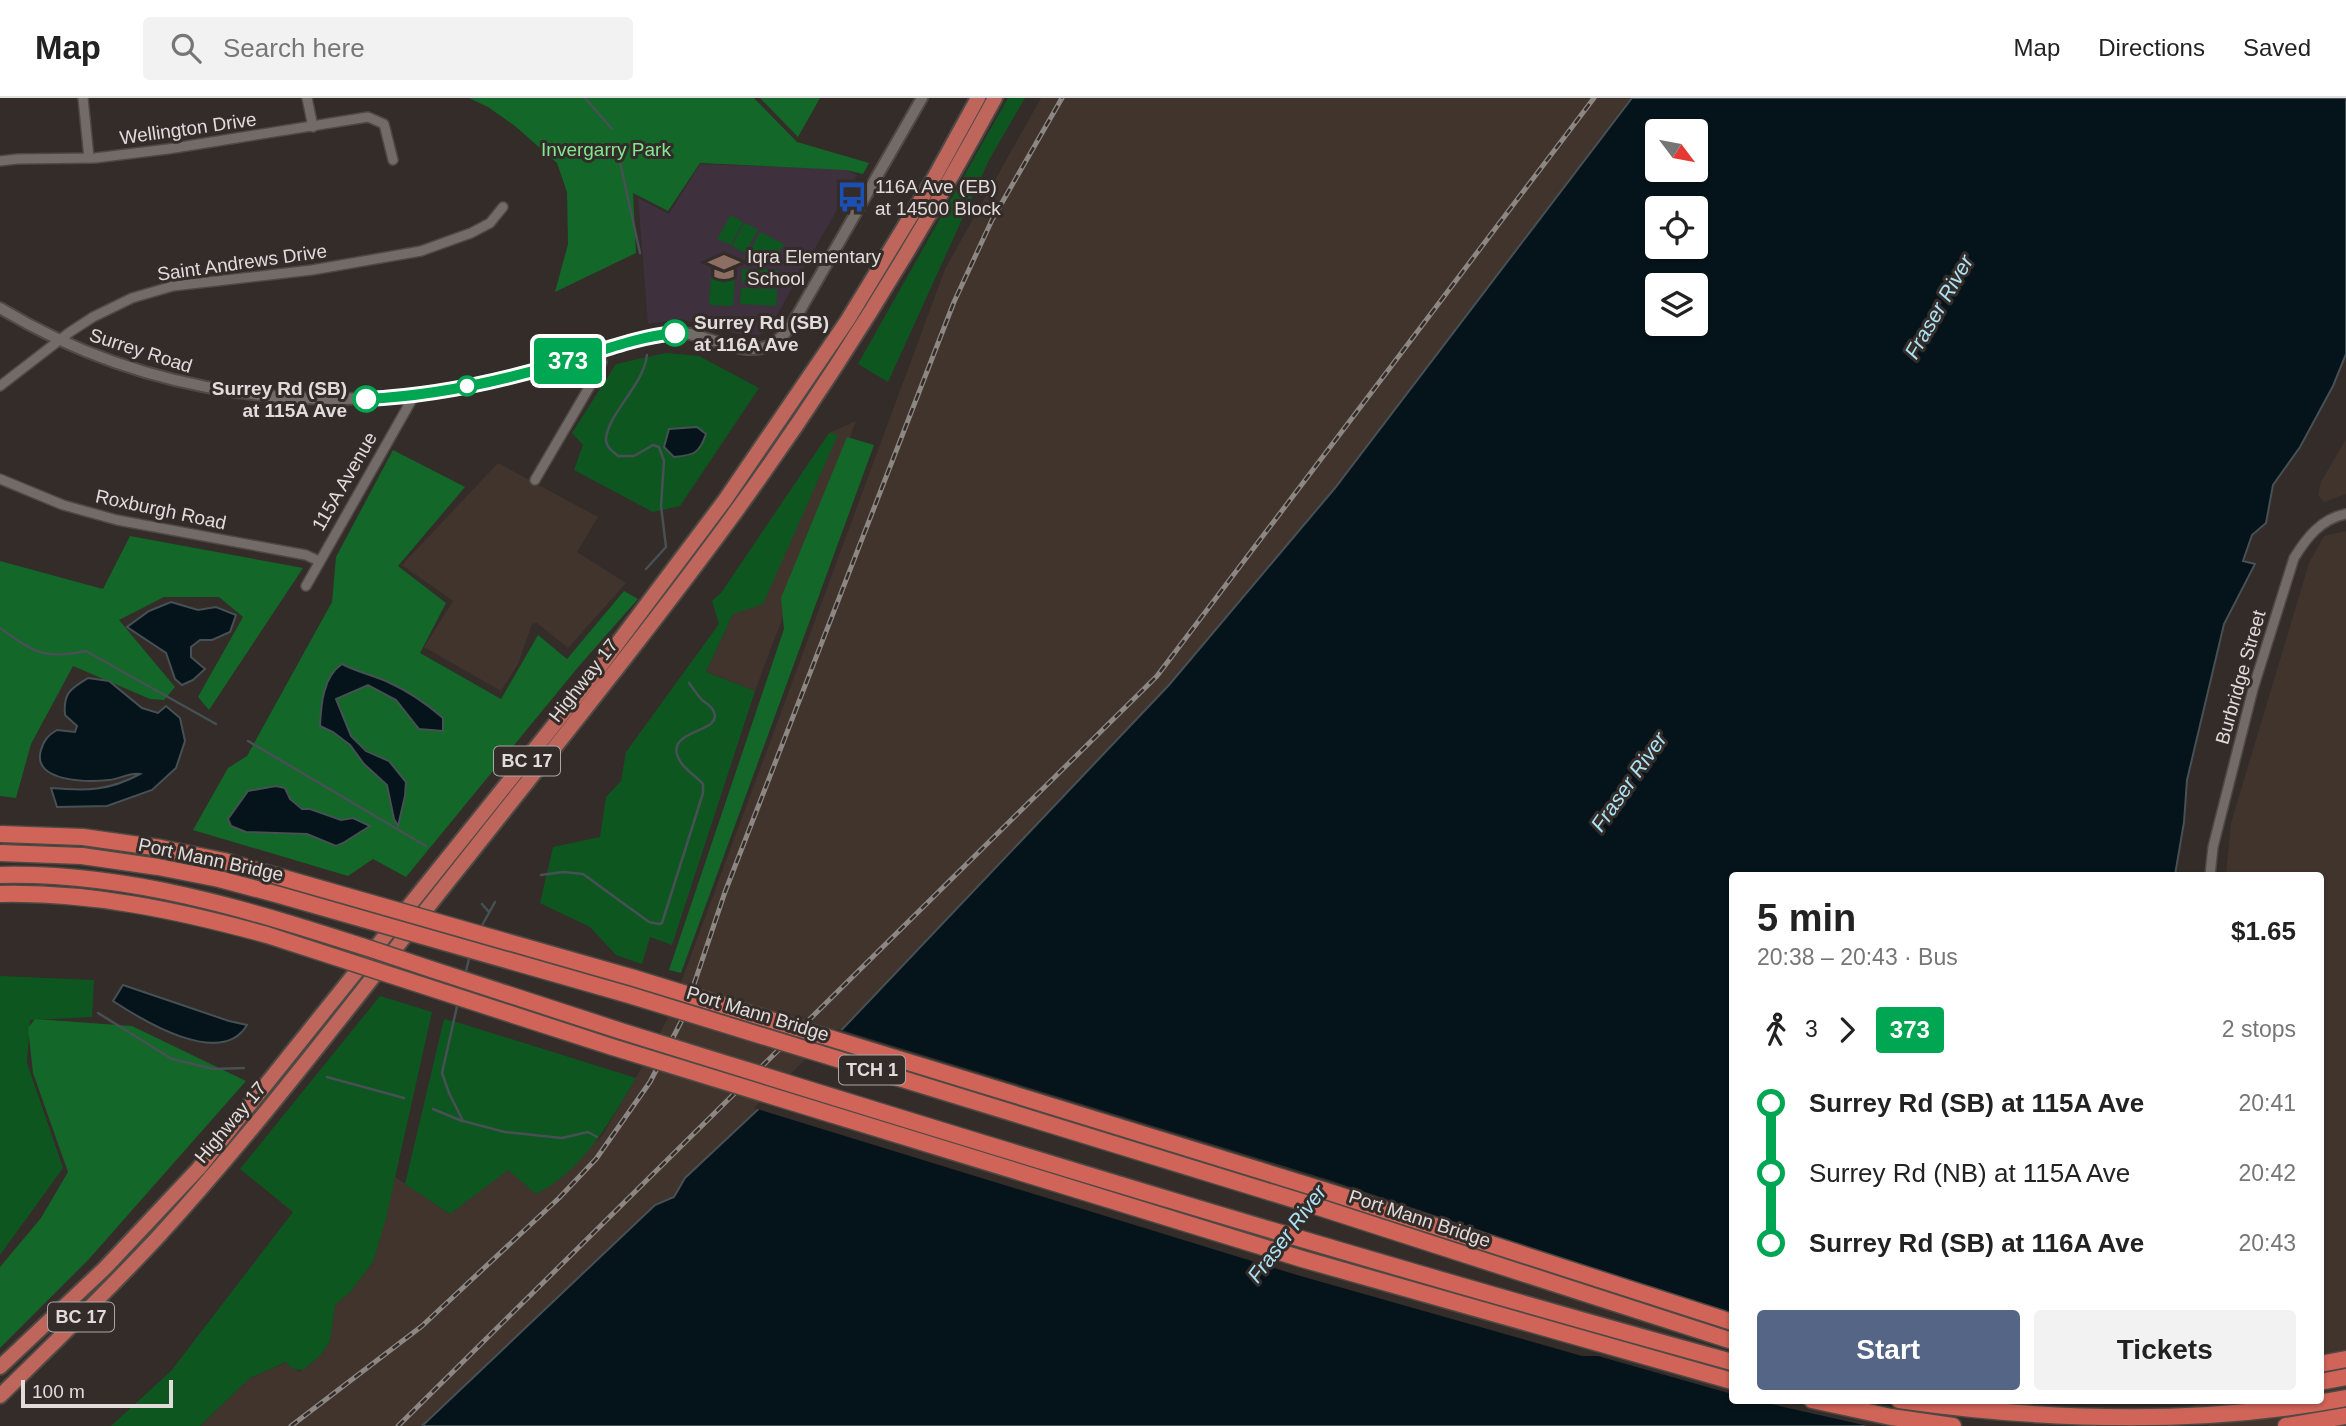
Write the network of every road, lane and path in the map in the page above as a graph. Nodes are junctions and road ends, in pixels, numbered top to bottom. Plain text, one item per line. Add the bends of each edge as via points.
1 (83, 98) edge
2 (307, 98) edge
3 (922, 98) edge
4 (978, 98) edge
5 (995, 98) edge
6 (313, 127) junction
7 (89, 158) junction
8 (393, 159) dead end
9 (0, 162) edge
10 (503, 207) dead end
11 (0, 308) edge
12 (59, 340) junction
13 (599, 352) junction
14 (0, 386) edge
15 (415, 394) junction
16 (0, 480) edge
17 (535, 480) dead end
18 (2346, 514) edge
19 (319, 561) junction
20 (306, 586) dead end
21 (0, 834) edge
22 (0, 853) edge
23 (2210, 872) edge
24 (0, 875) edge
25 (0, 894) edge
26 (1729, 1321) edge
27 (1729, 1340) edge
28 (2346, 1359) edge
29 (1729, 1361) edge
30 (2324, 1363) edge
31 (0, 1367) edge
32 (2346, 1377) edge
33 (1729, 1380) edge
34 (2324, 1381) edge
35 (0, 1396) edge
36 (2346, 1398) edge
37 (2324, 1401) edge
38 (1831, 1404) edge
39 (1932, 1404) edge
40 (2308, 1404) edge
41 (2346, 1416) edge
42 (1953, 1426) edge
43 (2286, 1426) edge

1 - 7 street
2 - 6 street
3 - 13 street, Surrey Road via 791,326 773,344 743,348 683,333 649,337
4 - 31 highway, Highway 17 / BC 17 via 847,321 725,500 590,680 199,1168 105,1268
5 - 35 highway, Highway 17 / BC 17 via 859,330 738,508 609,679 260,1118 159,1236
6 - 7 street, Wellington Drive
6 - 8 street, Wellington Drive via 368,117 384,124
7 - 9 street, Wellington Drive
10 - 12 street, Saint Andrews Drive via 490,223 471,233 416,252 173,286 142,295 93,317
11 - 12 street, Surrey Road
12 - 14 street, Saint Andrews Drive
12 - 15 street, Surrey Road via 156,376 223,391 328,400
13 - 15 street, Surrey Road via 488,382
13 - 17 street via 602,362 594,379
15 - 19 street, 115A Avenue
16 - 19 street, Roxburgh Road via 117,520
18 - 23 street, Burbridge Street via 2320,526 2294,558 2253,689
19 - 20 street, 115A Avenue
21 - 26 highway, bridge via 83,837 160,848 284,877 634,978 1191,1149
22 - 27 highway, Port Mann Bridge / TCH 1, bridge via 82,856 158,867 290,898 629,995 1265,1190
24 - 29 highway, TCH 1, bridge via 81,878 154,888 272,917 950,1132 1334,1249
25 - 33 highway, bridge via 80,897 152,907 267,935 625,1052 1289,1255
28 - 30 highway
32 - 34 highway
36 - 37 highway
38 - 42 highway
39 - 40 highway via 2024,1415 2141,1418
41 - 43 highway

